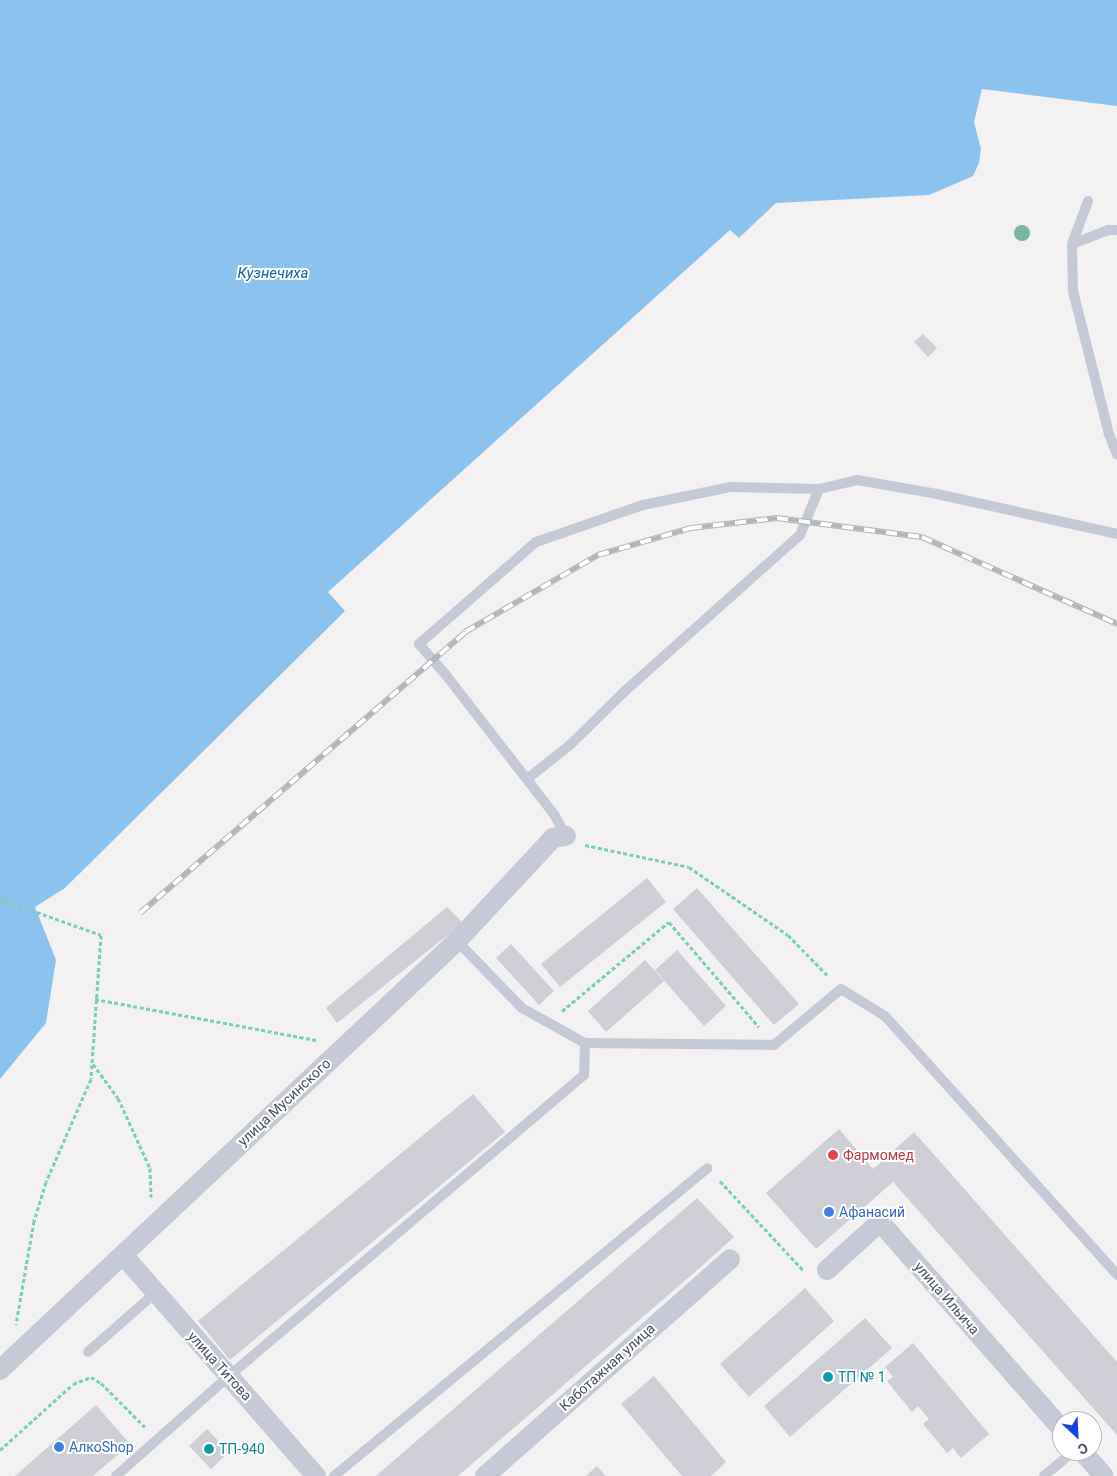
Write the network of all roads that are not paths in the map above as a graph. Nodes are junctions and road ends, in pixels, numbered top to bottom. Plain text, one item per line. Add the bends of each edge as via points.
1 (1088, 201) dead end
2 (1117, 230) edge
3 (1072, 244) junction
4 (1117, 455) edge
5 (819, 489) junction
6 (1117, 534) edge
7 (527, 779) junction
8 (560, 837) joint
9 (457, 941) junction
10 (585, 1044) junction
11 (708, 1168) road end
12 (124, 1256) junction
13 (730, 1259) dead end
14 (827, 1270) road end
15 (1117, 1275) edge
16 (155, 1293) junction
17 (88, 1352) dead end
18 (4, 1366) edge
19 (229, 1376) junction
20 (1052, 1418) edge
21 (1062, 1461) edge
22 (1091, 1461) edge
23 (116, 1476) edge
24 (316, 1476) edge
25 (334, 1476) edge
26 (485, 1476) edge
27 (1044, 1476) edge
28 (1104, 1476) edge

1 - 3 lane
2 - 3 lane via 1108,230
3 - 4 lane via 1073,291
5 - 6 lane via 857,480 938,494
5 - 7 lane via 800,535 626,690 570,745
5 - 7 lane via 731,486 643,505 536,542 419,644
7 - 8 lane via 553,813
8 - 9 street, улица Мусинского
9 - 10 lane via 522,1008
9 - 12 street, улица Мусинского via 152,1226
10 - 15 lane via 774,1045 841,989 885,1016
10 - 19 lane via 584,1075
11 - 25 lane
12 - 16 street, улица Титова
12 - 18 street, улица Мусинского
13 - 26 street, Каботажная улица
14 - 20 street, улица Ильича via 880,1222
16 - 17 lane
16 - 19 street, улица Титова
19 - 23 lane
19 - 24 street, улица Титова
21 - 27 lane
22 - 28 street

